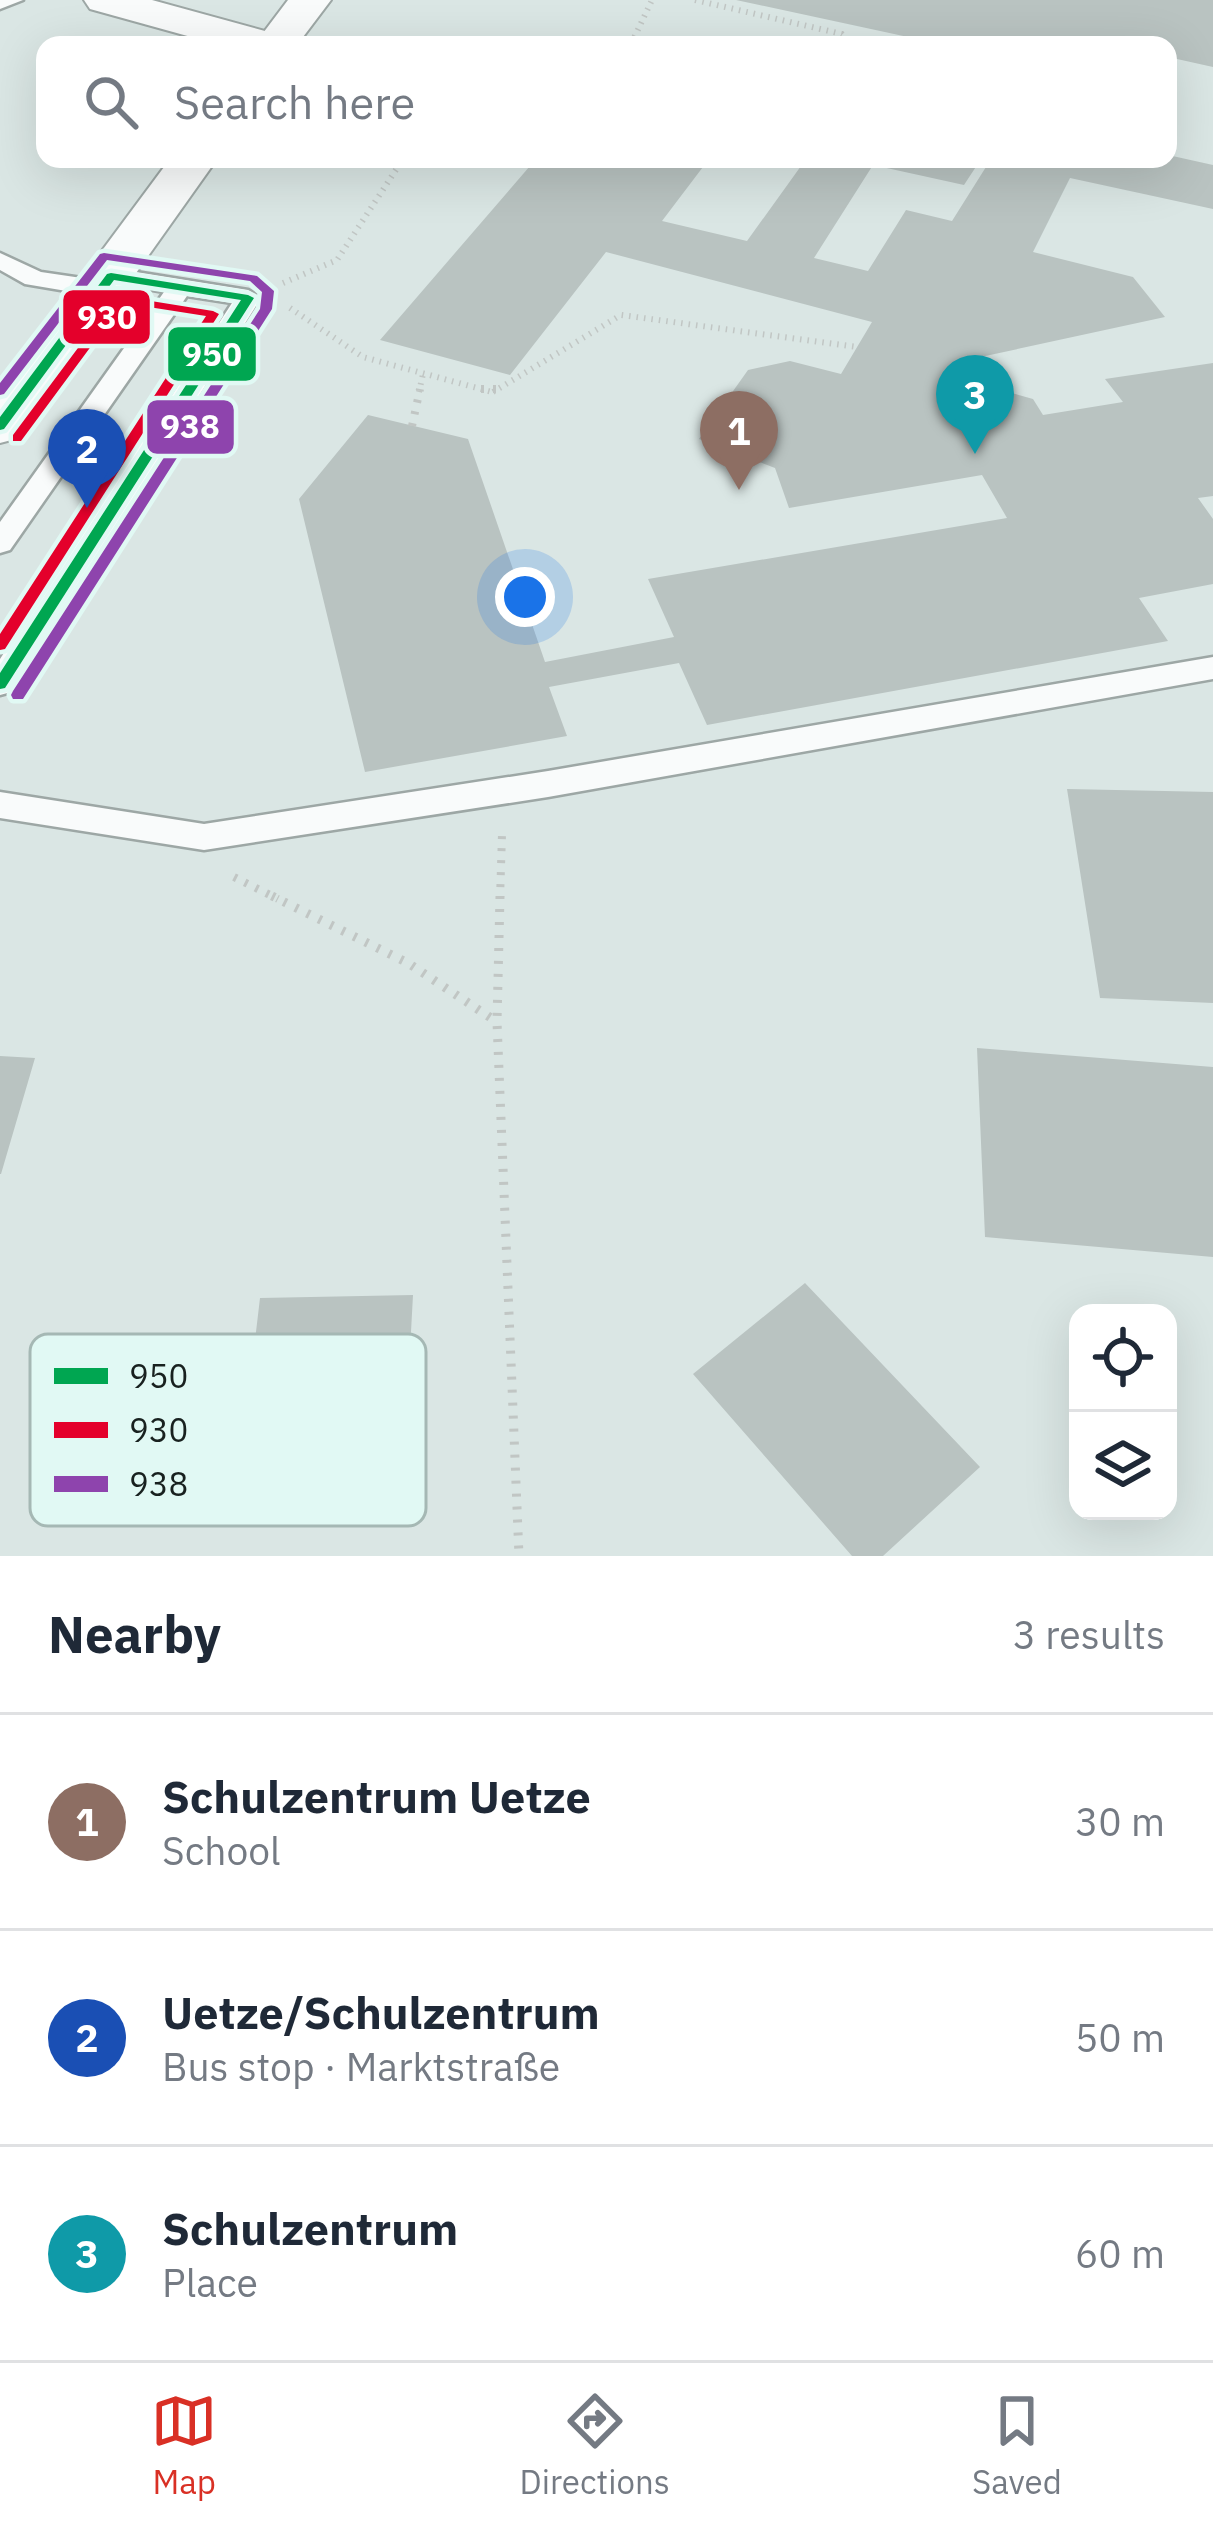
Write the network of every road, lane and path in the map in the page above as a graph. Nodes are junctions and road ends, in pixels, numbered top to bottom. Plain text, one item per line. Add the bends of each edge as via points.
1 (13, 0) edge
2 (105, 0) edge
3 (310, 0) edge
4 (652, 0) edge
5 (695, 0) edge
6 (0, 3) edge
7 (239, 36) edge
8 (280, 36) edge
9 (635, 36) edge
10 (844, 36) edge
11 (188, 168) edge
12 (397, 168) edge
13 (0, 260) edge
14 (106, 282) junction
15 (180, 287) junction
16 (248, 298) junction
17 (857, 347) dead end
18 (423, 374) junction
19 (0, 426) edge
20 (412, 426) dead end
21 (0, 543) edge
22 (1213, 668) edge
23 (0, 684) edge
24 (504, 790) junction
25 (0, 806) edge
26 (204, 837) junction
27 (497, 1022) junction
28 (519, 1556) edge

1 - 6 lane
2 - 7 street
3 - 8 street
4 - 9 path
5 - 10 path
11 - 14 street
12 - 16 path via 337,260
13 - 14 lane via 34,279
14 - 15 lane
14 - 19 street
15 - 16 lane
15 - 21 lane
16 - 18 path via 302,311 363,357
16 - 23 lane
17 - 18 path via 620,315 493,392
18 - 20 path
22 - 24 lane
24 - 26 lane
24 - 27 path
25 - 26 lane
26 - 27 path via 239,884 408,963
27 - 28 path

